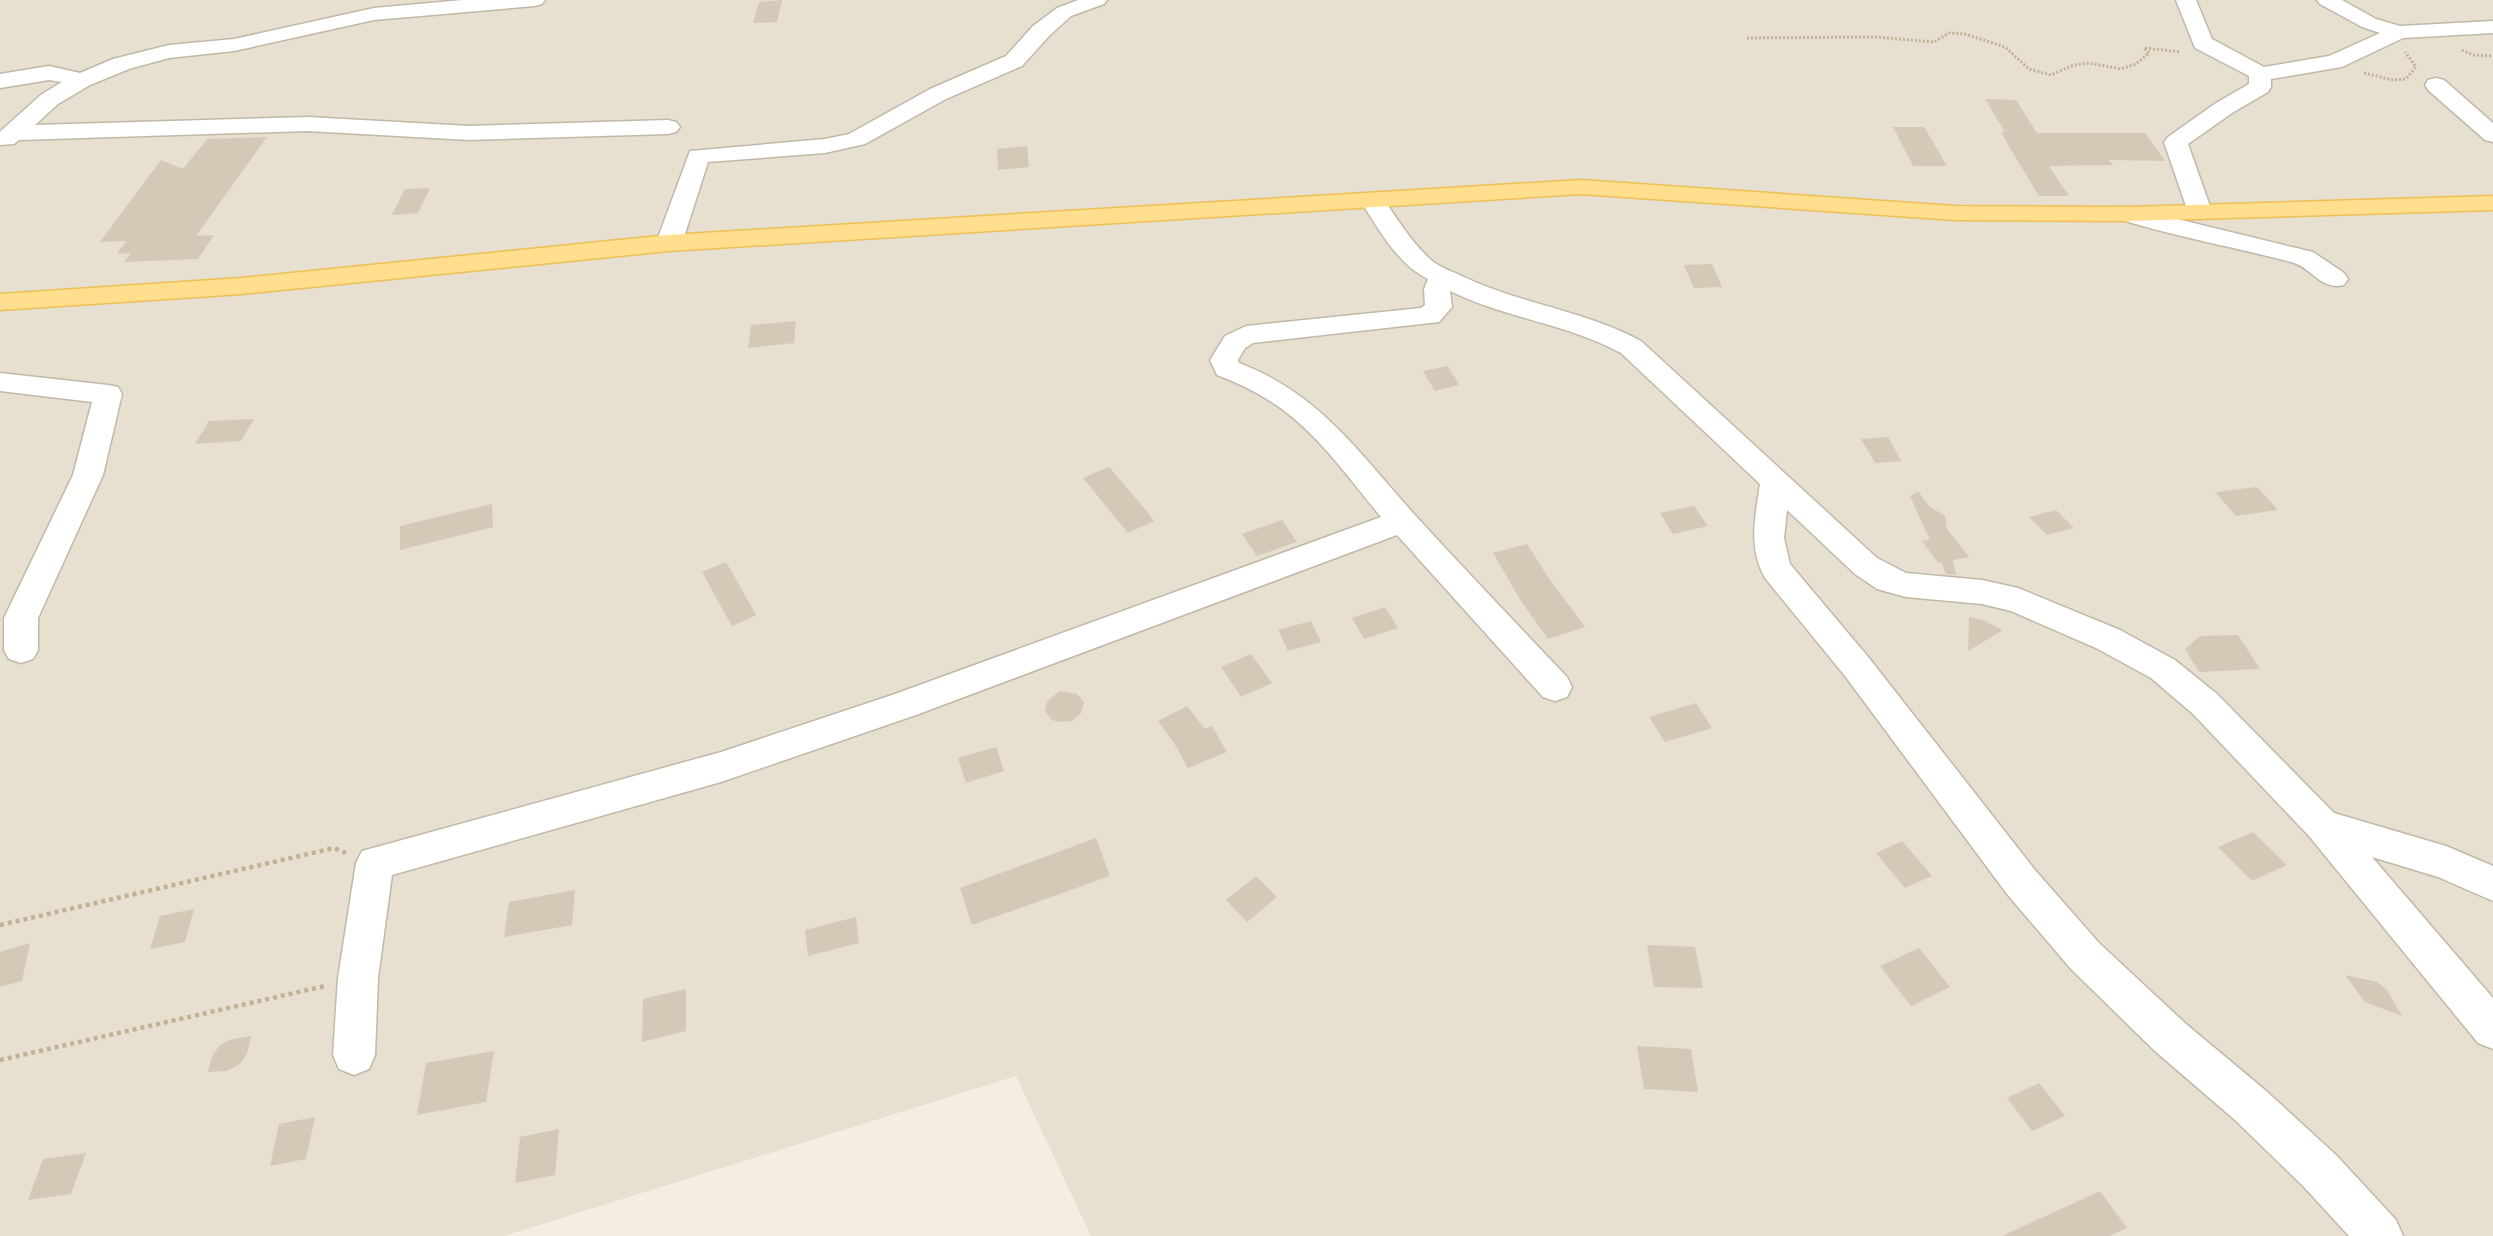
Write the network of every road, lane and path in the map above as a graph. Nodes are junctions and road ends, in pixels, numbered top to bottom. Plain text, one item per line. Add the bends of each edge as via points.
1 (535, 0) edge
2 (1097, 0) edge
3 (2186, 0) edge
4 (2327, 0) edge
5 (2493, 27) edge
6 (2399, 32) junction
7 (1747, 38) dead end
8 (2184, 53) dead end
9 (2260, 74) junction
10 (82, 80) junction
11 (0, 81) edge
12 (2436, 85) dead end
13 (668, 127) dead end
14 (2493, 135) edge
15 (6, 139) edge
16 (1372, 200) junction
17 (2493, 202) edge
18 (2200, 212) junction
19 (2128, 214) junction
20 (669, 243) junction
21 (1442, 276) junction
22 (2335, 279) dead end
23 (0, 302) edge
24 (0, 382) edge
25 (1775, 483) junction
26 (1402, 521) junction
27 (21, 650) dead end
28 (1555, 687) dead end
29 (2322, 825) junction
30 (375, 863) junction
31 (2493, 884) edge
32 (0, 925) edge
33 (358, 978) junction
34 (2493, 1029) edge
35 (354, 1055) dead end
36 (0, 1060) edge
37 (2380, 1236) edge

1 - 10 street via 374,14 234,45 169,52 121,64
2 - 20 street via 1064,12 1014,61 938,94 857,139 825,146 698,156
3 - 9 street via 2203,43
4 - 6 street via 2368,23
5 - 6 street
6 - 9 street via 2334,62
7 - 8 path via 1875,37 1934,42 1949,33 1965,34 2005,47 2029,69 2051,75 2082,64 2121,69 2136,64 2149,53 2144,48
9 - 18 street via 2260,87 2176,142
10 - 11 street via 49,73
10 - 15 street via 50,99
12 - 14 street
13 - 15 street via 469,134 308,124
16 - 19 main road via 1581,187 1954,213
16 - 20 main road
16 - 21 street via 1423,267
17 - 18 main road
18 - 19 main road
19 - 22 street via 2304,257
20 - 23 main road via 242,286
21 - 25 street via 1519,308 1609,334 1631,347
21 - 26 street via 1437,289 1439,307 1430,316 1246,335 1235,342 1224,360 1227,369 1297,406 1340,448
24 - 27 street via 108,394 88,475 21,618
25 - 29 street via 1866,566 1888,580 2018,600 2108,639 2163,669 2205,704
25 - 37 street via 1768,543 1776,570 1857,667 2021,882 2085,956 2320,1170
26 - 28 street
26 - 30 street via 904,705 732,763
29 - 31 street via 2446,863
29 - 34 street
30 - 32 path via 334,848
30 - 33 street
33 - 35 street
33 - 36 path

